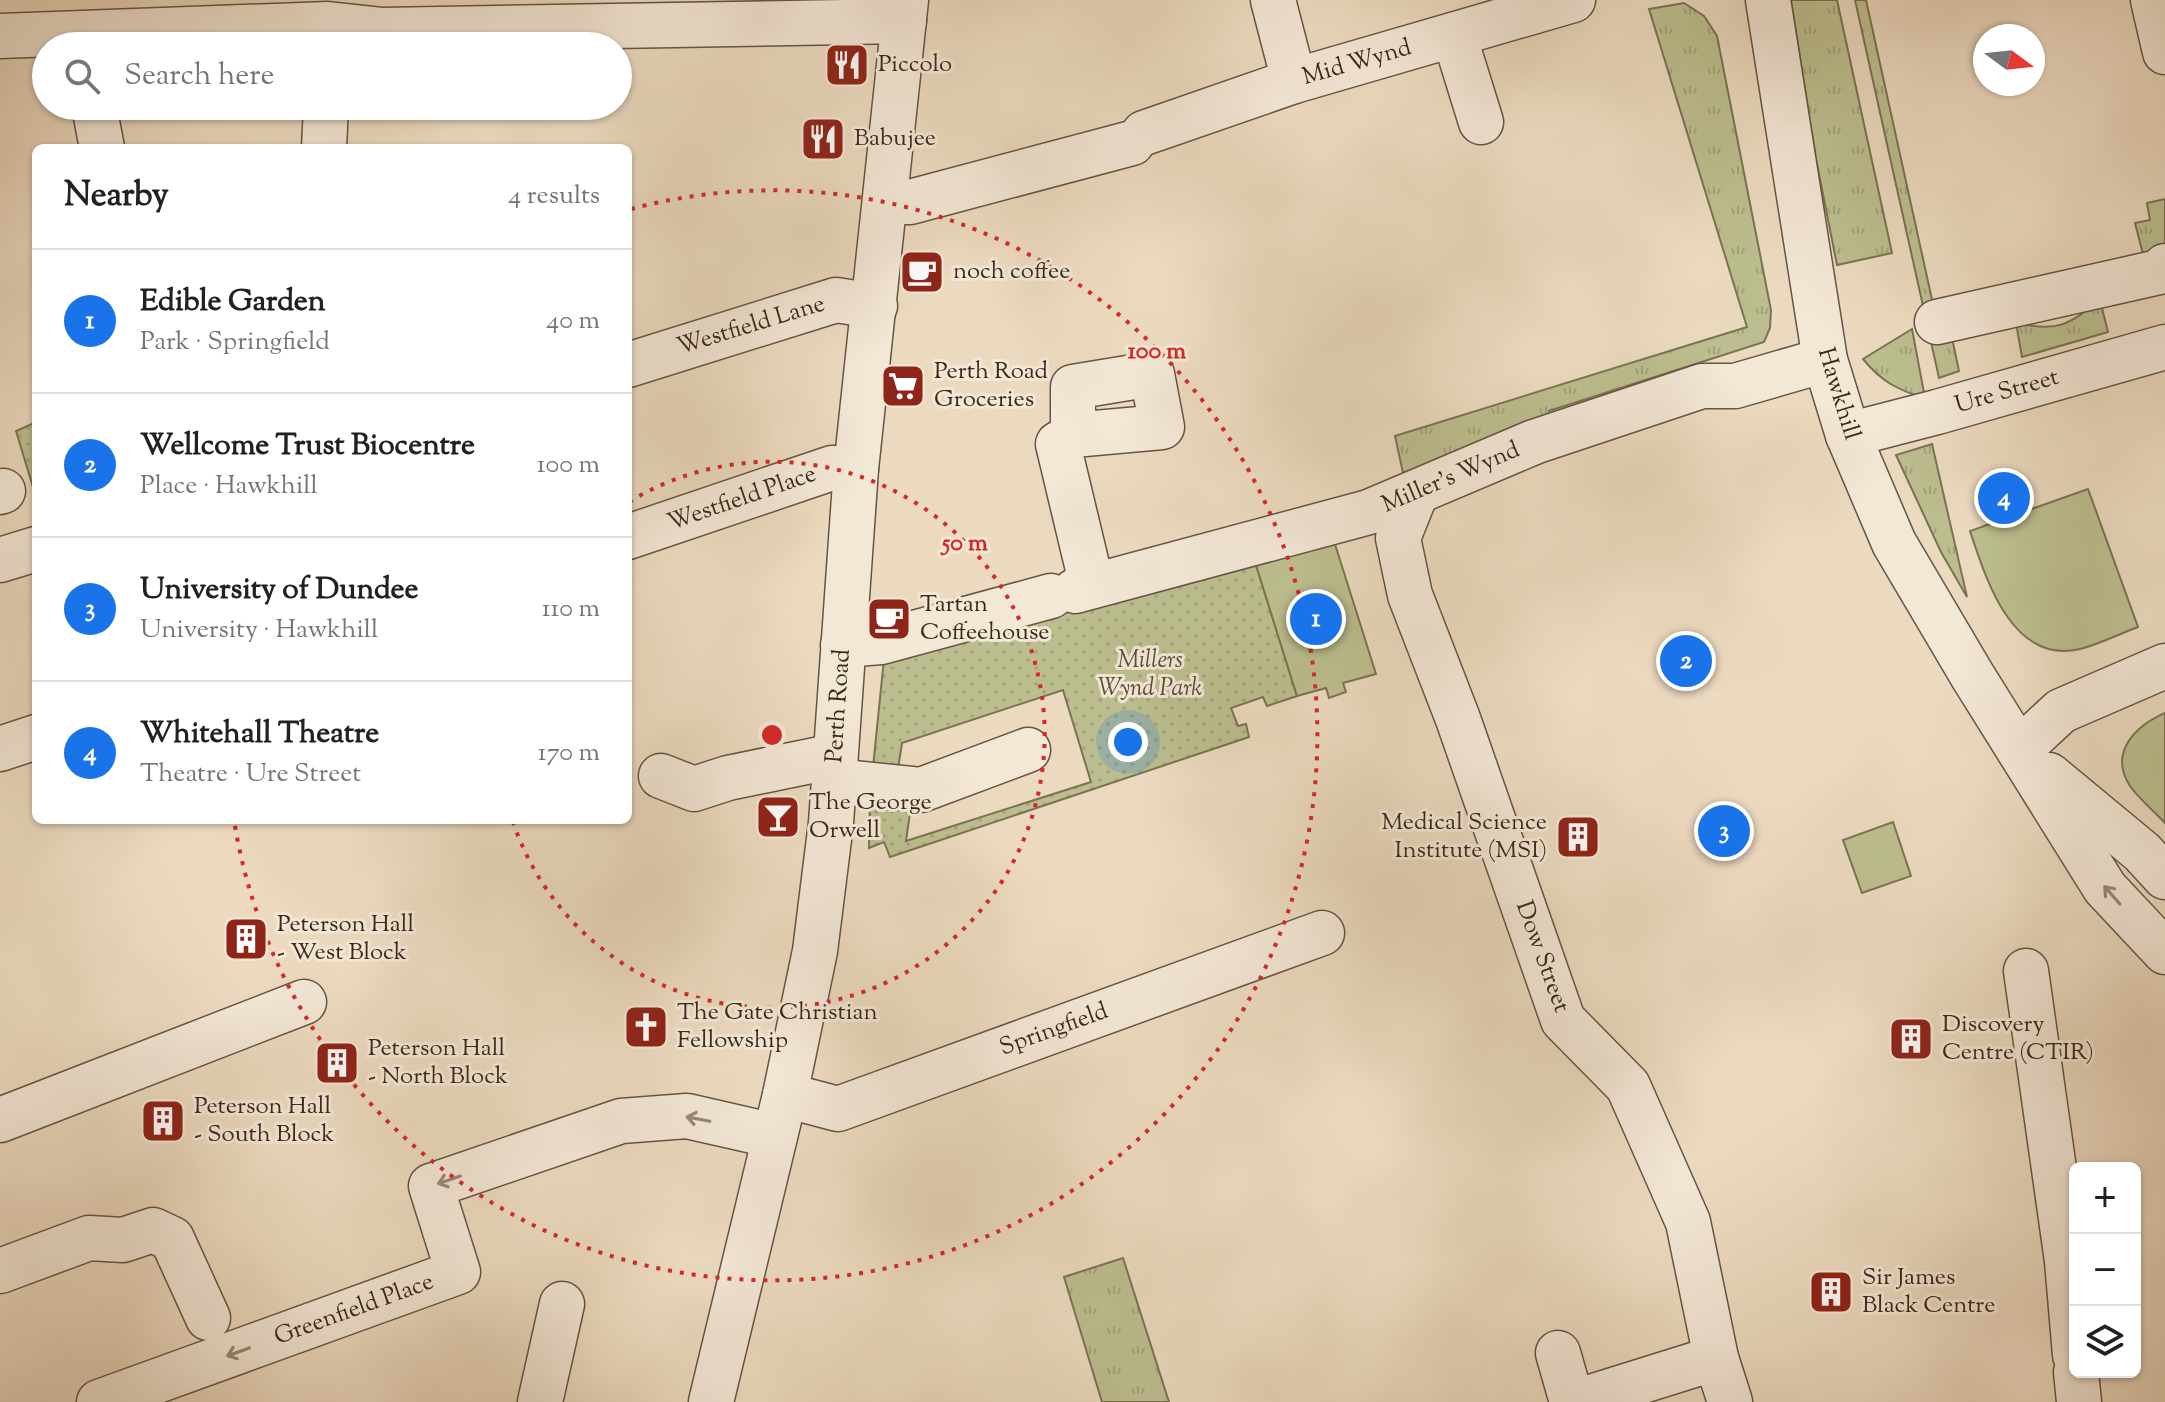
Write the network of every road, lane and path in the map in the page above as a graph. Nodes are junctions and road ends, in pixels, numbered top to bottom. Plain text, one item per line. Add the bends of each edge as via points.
1 (1273, 0) edge
2 (1573, 0) edge
3 (1768, 0) edge
4 (2153, 0) edge
5 (1514, 8) edge
6 (905, 10) edge
7 (384, 15) edge
8 (336, 32) edge
9 (1454, 35) junction
10 (0, 36) edge
11 (32, 37) edge
12 (2165, 52) edge
13 (1294, 81) junction
14 (97, 120) edge
15 (325, 120) edge
16 (1481, 122) dead end
17 (101, 144) edge
18 (324, 144) edge
19 (885, 202) junction
20 (2165, 266) edge
21 (875, 306) junction
22 (1937, 322) dead end
23 (2165, 347) edge
24 (1825, 360) junction
25 (632, 364) edge
26 (1073, 435) dead end
27 (1848, 435) junction
28 (856, 469) junction
29 (1416, 493) junction
30 (632, 536) edge
31 (32, 550) edge
32 (0, 560) edge
33 (1072, 591) junction
34 (843, 645) junction
35 (2165, 666) edge
36 (32, 738) edge
37 (0, 749) edge
38 (1028, 750) dead end
39 (2019, 750) junction
40 (835, 768) junction
41 (661, 776) dead end
42 (2165, 877) edge
43 (1322, 933) dead end
44 (2165, 952) edge
45 (2026, 971) dead end
46 (304, 1002) dead end
47 (780, 1116) junction
48 (0, 1120) edge
49 (2069, 1237) edge
50 (0, 1271) edge
51 (562, 1304) dead end
52 (208, 1318) dead end
53 (1558, 1353) dead end
54 (1716, 1358) junction
55 (2077, 1378) edge
56 (99, 1402) edge
57 (540, 1402) edge
58 (711, 1402) edge
59 (1574, 1402) edge
60 (1730, 1402) edge
61 (2079, 1402) edge

1 - 13 street
2 - 5 street, Mid Wynd
3 - 24 street, Hawkhill
4 - 12 street
5 - 9 street, Mid Wynd
6 - 7 street
6 - 19 street, Perth Road
7 - 8 street
9 - 13 street, Mid Wynd
9 - 16 street
10 - 11 street
13 - 19 street, Mid Wynd via 1138,138 910,202
14 - 17 street
15 - 18 street
19 - 21 street, Perth Road
20 - 22 street via 2159,272
21 - 25 street, Westfield Lane via 836,300
21 - 28 street, Perth Road
23 - 27 street, Ure Street
24 - 27 street, Hawkhill
24 - 29 street, Miller's Wynd via 1735,386 1702,386 1534,442
26 - 33 street via 1058,444
27 - 39 street, Hawkhill via 1894,543
28 - 30 street, Westfield Place via 832,468
28 - 34 street, Perth Road
29 - 33 street, Miller's Wynd via 1369,512
29 - 54 street, Dow Street via 1398,538 1410,595 1563,1020 1628,1086 1688,1222
31 - 32 street
33 - 34 street, Miller's Wynd via 881,642
34 - 40 street, Perth Road
35 - 39 street via 2061,711
36 - 37 street
38 - 40 street via 921,790
39 - 42 street, Hawkhill
44 -> 39 street, Hawkhill via 2105,888
40 - 41 street via 728,778 694,789
40 - 47 street, Perth Road via 815,951
43 - 47 street, Springfield via 838,1109
45 - 49 street via 2062,1151
46 - 48 street
47 -> 56 street, Greenfield Place via 621,1121 431,1186 458,1272
47 - 58 street, Perth Road
50 - 52 street via 89,1238 123,1240 153,1230 172,1239
51 - 57 street
53 - 59 street
54 - 59 street
54 - 60 street, Dow Street
55 - 61 street

